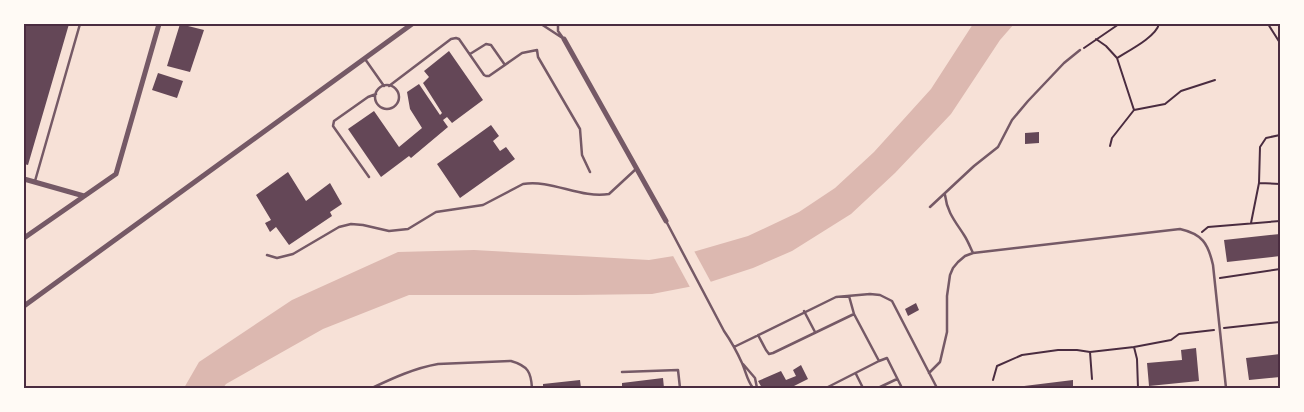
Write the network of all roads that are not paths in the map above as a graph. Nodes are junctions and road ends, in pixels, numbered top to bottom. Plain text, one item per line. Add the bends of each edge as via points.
1 (80, 24) edge
2 (159, 24) edge
3 (412, 24) edge
4 (541, 24) edge
5 (558, 24) edge
6 (564, 39) junction
7 (1080, 50) road end
8 (470, 55) junction
9 (365, 58) junction
10 (505, 65) junction
11 (387, 86) junction
12 (376, 94) junction
13 (636, 169) junction
14 (590, 172) dead end
15 (369, 177) dead end
16 (24, 179) edge
17 (34, 182) junction
18 (945, 194) junction
19 (84, 196) junction
20 (930, 207) dead end
21 (666, 221) joint
22 (24, 238) edge
23 (973, 253) junction
24 (267, 255) dead end
25 (849, 296) junction
26 (24, 306) edge
27 (804, 311) junction
28 (854, 314) junction
29 (815, 333) junction
30 (758, 335) junction
31 (734, 347) junction
32 (879, 361) junction
33 (743, 364) junction
34 (622, 372) dead end
35 (929, 373) junction
36 (856, 374) junction
37 (897, 379) junction
38 (372, 388) edge
39 (532, 388) edge
40 (680, 388) edge
41 (752, 388) edge
42 (757, 388) edge
43 (826, 388) edge
44 (863, 388) edge
45 (878, 388) edge
46 (902, 388) edge
47 (937, 388) edge
48 (1226, 388) edge

1 - 17 lane
2 - 19 street via 116,174
3 - 9 street
4 - 6 lane
5 - 6 lane via 558,31
6 - 13 street
7 - 18 lane via 1028,101 1012,120 998,147
8 - 10 lane via 489,44
8 - 10 lane via 486,76
8 - 11 lane via 459,39 451,39
9 - 11 lane
9 - 26 street
10 - 14 lane via 522,53 537,50 538,58 580,129 582,155
11 - 12 lane
11 - 12 lane via 399,95 393,108 378,106
12 - 15 lane via 333,124
13 - 21 street
13 - 24 lane via 609,194 523,184 483,205 436,212 408,228 390,231 351,224 339,227 293,254 277,258
16 - 17 street
17 - 19 street
18 - 20 lane
18 - 23 lane via 955,223
19 - 22 street
21 - 31 lane
23 - 35 lane via 958,262 950,275 947,332 940,362
23 - 48 lane via 1167,230 1180,229 1198,235 1210,252 1213,265
25 - 27 lane via 836,297
25 - 28 lane
25 - 35 lane via 880,295 892,301
27 - 29 lane
27 - 30 lane
28 - 29 lane
28 - 32 lane
29 - 30 lane via 769,354
30 - 31 lane
31 - 33 lane
32 - 36 lane
32 - 37 lane via 887,358
33 - 41 lane
33 - 42 lane via 755,378
34 - 40 lane via 678,370
35 - 47 lane
36 - 43 lane
36 - 44 lane
37 - 45 lane
37 - 46 lane
38 - 39 lane via 396,376 438,364 511,361 525,367 531,376

